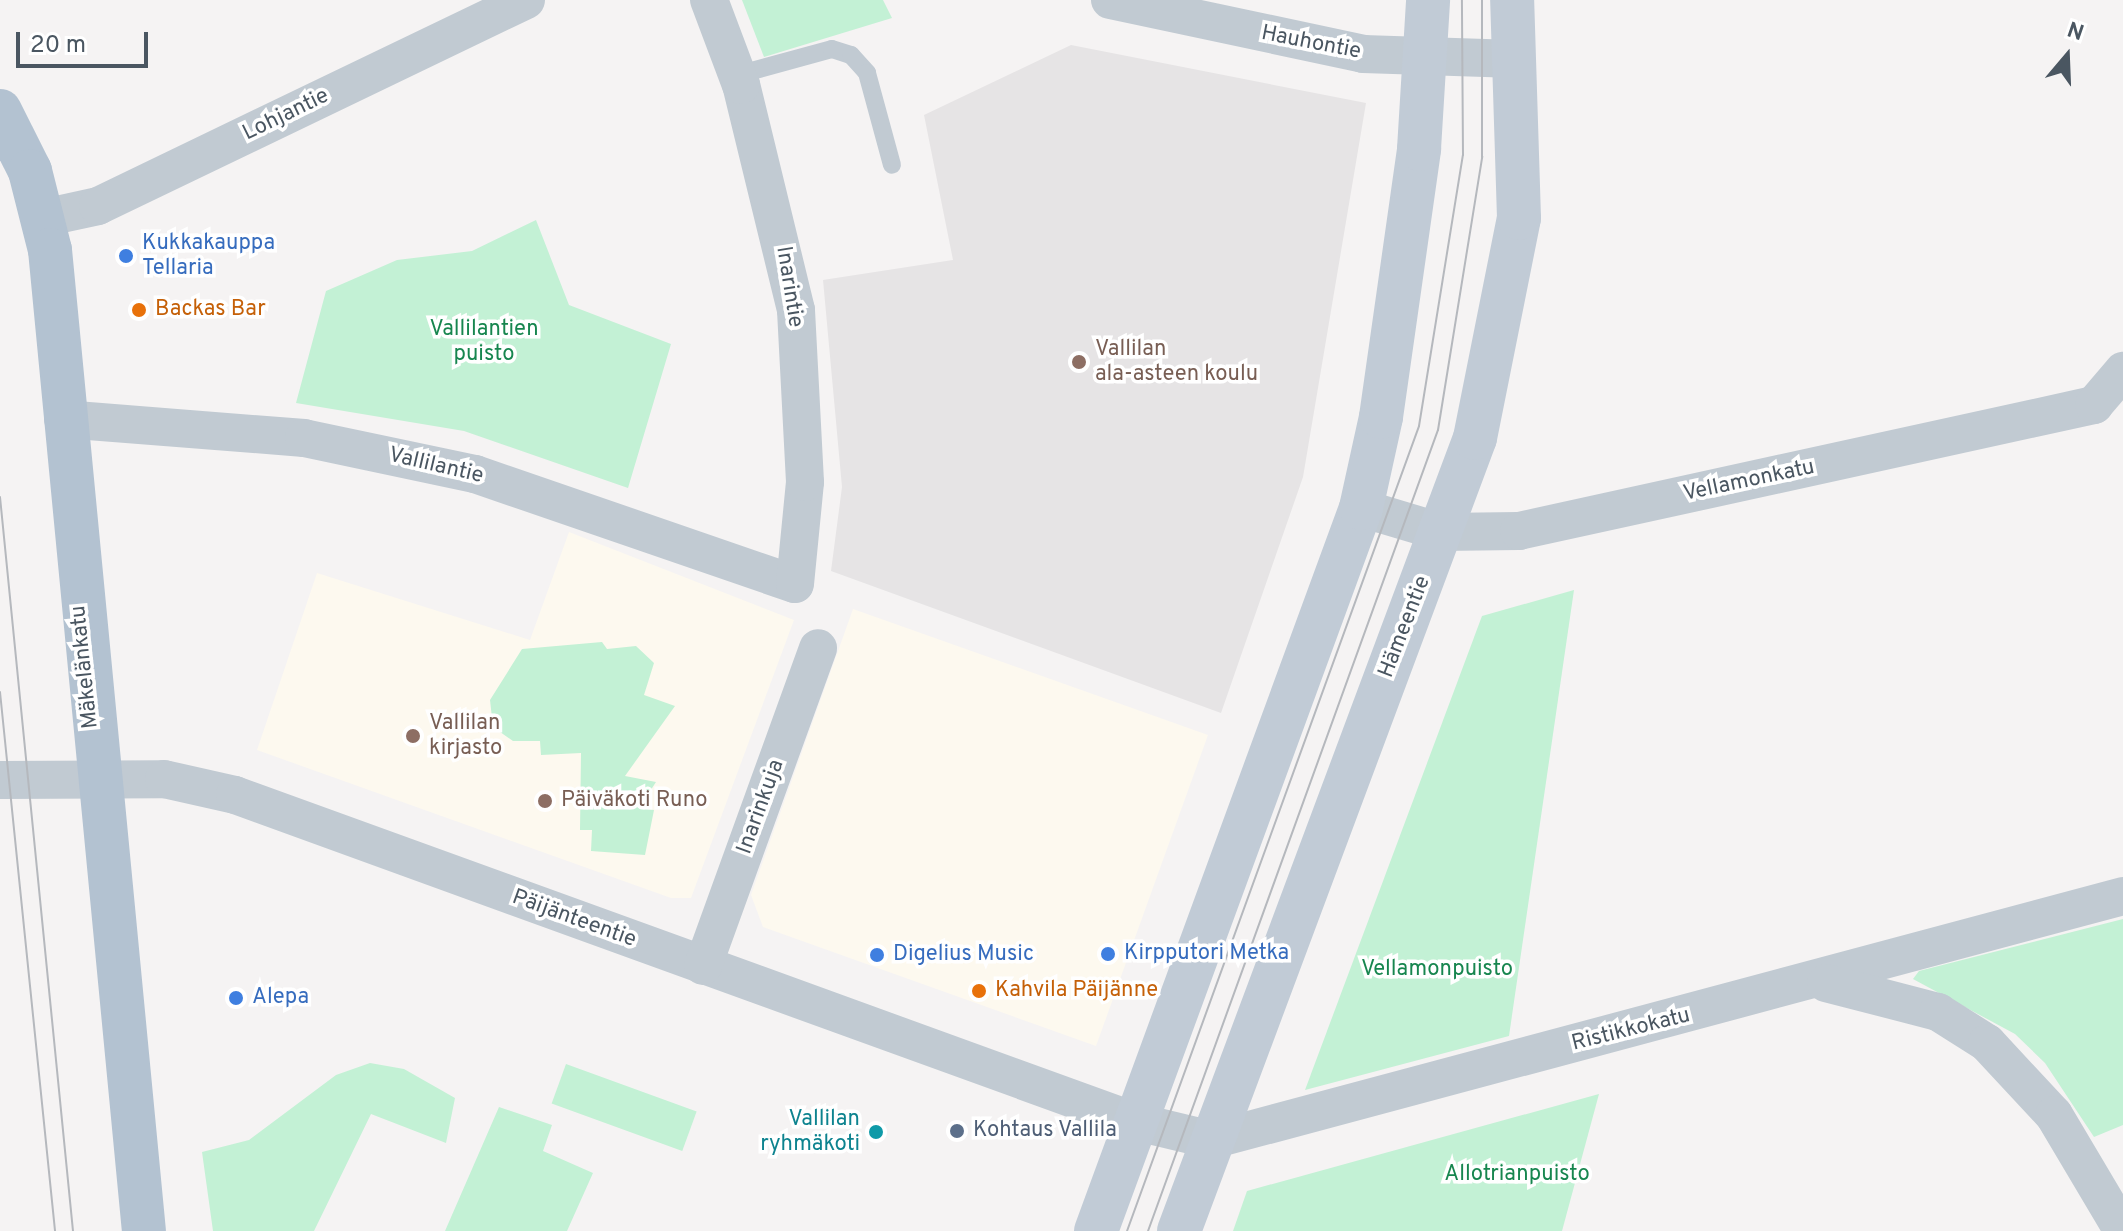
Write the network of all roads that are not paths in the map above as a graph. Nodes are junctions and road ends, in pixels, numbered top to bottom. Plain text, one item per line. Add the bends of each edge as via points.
1 (526, 0) edge
2 (709, 0) edge
3 (1110, 0) edge
4 (1428, 0) edge
5 (1512, 0) edge
6 (1516, 59) junction
7 (1429, 60) junction
8 (737, 75) junction
9 (0, 111) edge
10 (892, 165) dead end
11 (43, 218) junction
12 (2123, 371) edge
13 (63, 419) junction
14 (1361, 508) junction
15 (1441, 532) junction
16 (795, 584) joint
17 (818, 648) dead end
18 (97, 779) junction
19 (0, 780) edge
20 (2123, 896) edge
21 (703, 966) junction
22 (1820, 982) junction
23 (1137, 1122) junction
24 (1212, 1140) junction
25 (2118, 1229) edge
26 (144, 1231) edge
27 (1096, 1231) edge
28 (1179, 1231) edge

1 - 11 street, Lohjantie via 98,206
2 - 8 street, Inarintie
3 - 7 street, Hauhontie via 1363,54
4 - 7 main road
5 - 6 main road, Hämeentie
6 - 7 street, Hauhontie
6 - 15 main road, Hämeentie via 1519,218 1508,297 1475,438
7 - 14 main road via 1381,417
8 - 10 lane via 832,49 851,55 867,73
8 - 16 street, Inarintie via 796,310 805,482
9 - 11 main road, Mäkelänkatu via 30,171
11 - 13 main road, Mäkelänkatu
12 - 15 street, Vellamonkatu via 2094,405 1519,531
13 - 16 street, Vallilantie via 304,438 475,474
13 - 18 main road, Mäkelänkatu
14 - 15 street, Vellamonkatu
14 - 23 main road
15 - 24 main road, Hämeentie
17 - 21 street, Inarinkuja
18 - 19 street, Päijänteentie
18 - 21 street, Päijänteentie via 180,780 235,795
18 - 26 main road, Mäkelänkatu
20 - 22 street, Ristikkokatu
21 - 23 street, Päijänteentie
22 - 24 street, Ristikkokatu
22 - 25 street via 1897,998 1987,1043 2054,1115
23 - 24 street, Ristikkokatu
23 - 27 main road
24 - 28 main road, Hämeentie

